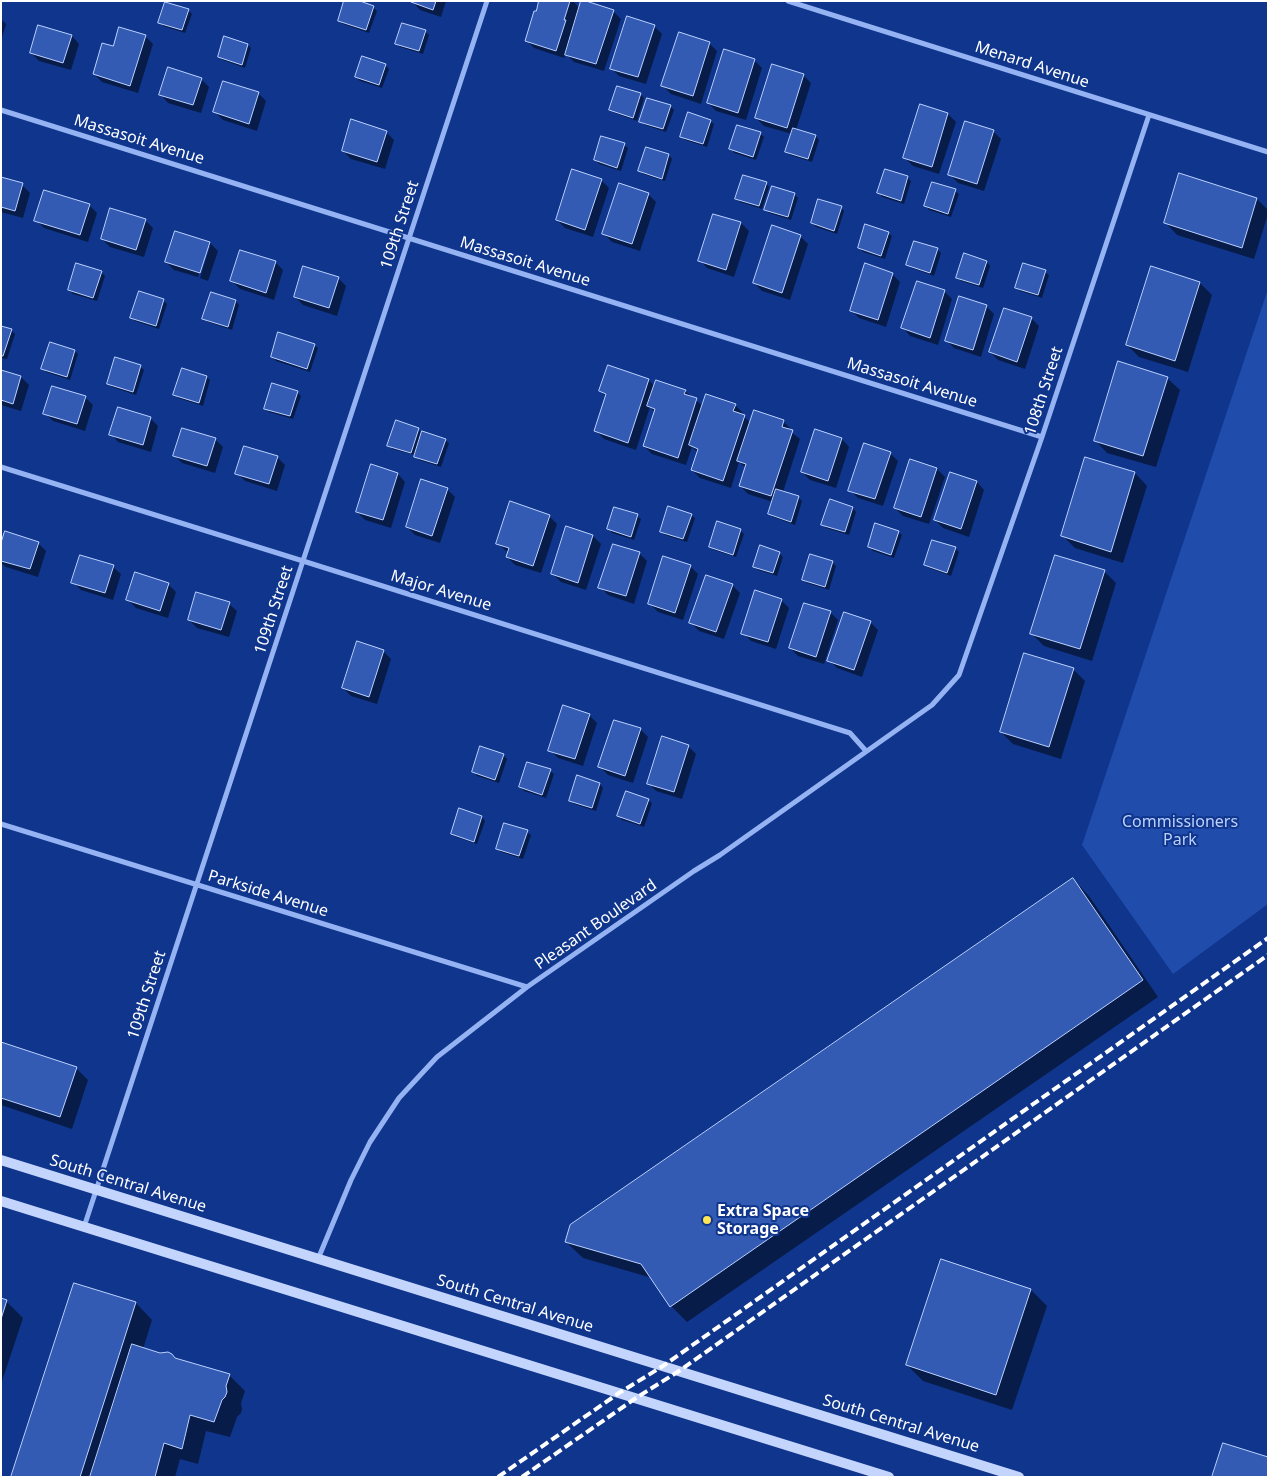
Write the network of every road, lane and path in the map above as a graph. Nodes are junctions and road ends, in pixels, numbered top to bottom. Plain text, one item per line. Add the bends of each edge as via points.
1 (487, 1) edge
2 (788, 1) edge
3 (1, 110) edge
4 (1149, 115) junction
5 (1268, 152) edge
6 (409, 238) junction
7 (1042, 437) junction
8 (1, 467) edge
9 (303, 561) junction
10 (959, 675) joint
11 (866, 751) junction
12 (1, 824) edge
13 (196, 885) junction
14 (527, 987) junction
15 (1, 1160) edge
16 (96, 1190) junction
17 (1, 1201) edge
18 (84, 1227) junction
19 (318, 1259) junction
20 (888, 1477) edge
21 (1019, 1477) edge

1 - 6 street, 109th Street
2 - 4 street, Menard Avenue
3 - 6 street, Massasoit Avenue
4 - 5 street, Menard Avenue
4 - 7 street, 108th Street
6 - 7 street, Massasoit Avenue
6 - 9 street, 109th Street
7 - 10 street, 108th Street
8 - 9 street, Major Avenue
9 - 11 street, Major Avenue via 850,733
9 - 13 street, 109th Street
10 - 11 street, Pleasant Boulevard via 932,705
11 - 14 street, Pleasant Boulevard
12 - 13 street, Parkside Avenue
13 - 14 street, Parkside Avenue
13 - 16 street, 109th Street
14 - 19 street, Pleasant Boulevard via 437,1057 399,1098 370,1142
15 - 16 street, South Central Avenue
16 - 18 street, 109th Street
16 - 19 street, South Central Avenue
17 - 18 street
18 - 20 street
19 - 21 street, South Central Avenue

